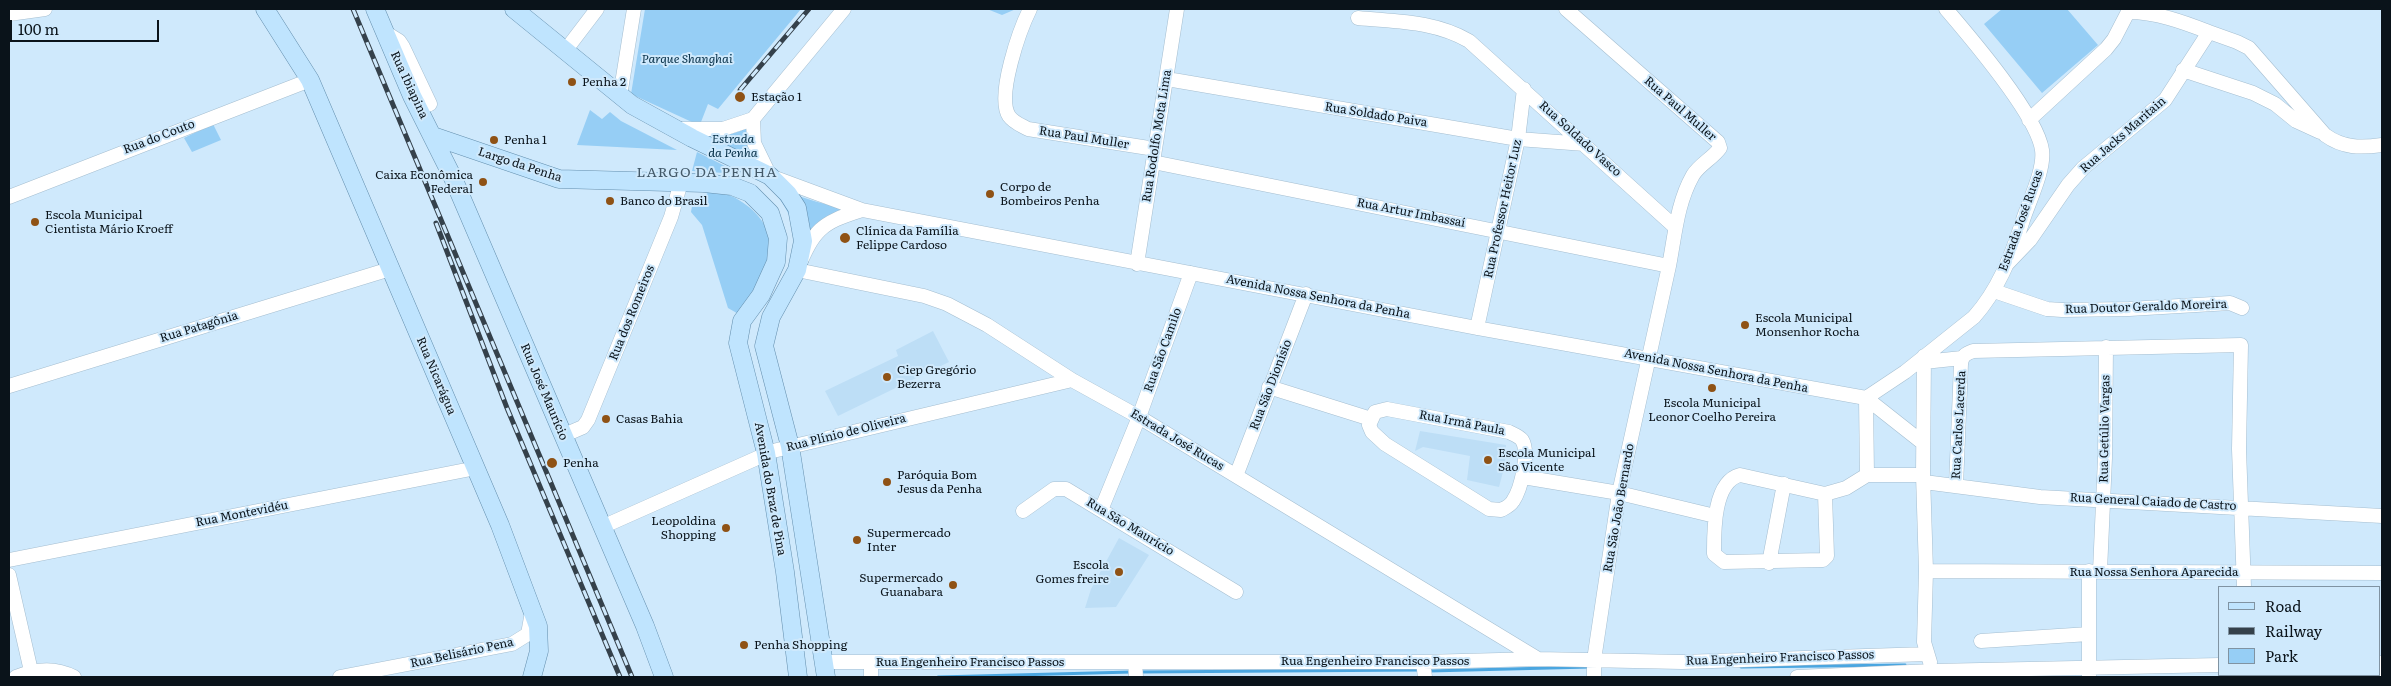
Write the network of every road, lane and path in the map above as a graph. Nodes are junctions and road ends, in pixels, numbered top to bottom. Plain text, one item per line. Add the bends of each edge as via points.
1 (45, 9) edge
2 (265, 9) edge
3 (375, 9) edge
4 (514, 9) edge
5 (597, 9) edge
6 (634, 9) edge
7 (844, 9) edge
8 (1030, 9) edge
9 (1178, 9) edge
10 (1566, 9) edge
11 (1946, 9) edge
12 (2127, 10) edge
13 (9, 14) edge
14 (1358, 18) dead end
15 (2209, 32) junction
16 (564, 51) junction
17 (2183, 70) junction
18 (310, 80) junction
19 (1167, 80) junction
20 (1524, 89) junction
21 (620, 96) junction
22 (753, 119) junction
23 (2029, 120) junction
24 (678, 129) junction
25 (2325, 135) junction
26 (434, 136) junction
27 (1518, 139) junction
28 (1585, 144) junction
29 (2382, 145) edge
30 (1154, 156) junction
31 (770, 176) junction
32 (681, 182) junction
33 (9, 197) edge
34 (862, 210) junction
35 (1675, 227) junction
36 (1498, 231) junction
37 (777, 252) joint
38 (1137, 264) junction
39 (2007, 264) junction
40 (1669, 266) junction
41 (390, 269) junction
42 (797, 270) junction
43 (1191, 274) junction
44 (1994, 291) junction
45 (1306, 294) junction
46 (2242, 308) dead end
47 (1477, 328) junction
48 (2106, 347) junction
49 (1648, 358) junction
50 (1924, 359) junction
51 (1962, 361) junction
52 (1072, 380) junction
53 (9, 386) edge
54 (1269, 387) junction
55 (1866, 398) junction
56 (1139, 417) junction
57 (1371, 419) junction
58 (570, 434) dead end
59 (1923, 443) junction
60 (790, 446) junction
61 (766, 453) junction
62 (476, 468) junction
63 (1867, 475) junction
64 (1236, 476) junction
65 (1524, 477) junction
66 (1923, 479) junction
67 (1784, 484) junction
68 (1956, 486) junction
69 (1619, 493) junction
70 (1825, 494) junction
71 (2103, 501) junction
72 (2241, 506) junction
73 (1101, 510) junction
74 (1023, 511) dead end
75 (1715, 516) junction
76 (2382, 516) edge
77 (602, 527) junction
78 (9, 560) edge
79 (1769, 563) junction
80 (1926, 571) junction
81 (2095, 571) junction
82 (2244, 572) junction
83 (2382, 573) edge
84 (9, 575) edge
85 (2244, 586) edge
86 (1236, 592) dead end
87 (532, 609) junction
88 (2089, 634) junction
89 (1982, 641) dead end
90 (1927, 654) junction
91 (1538, 659) junction
92 (871, 662) junction
93 (2218, 665) edge
94 (1594, 669) edge
95 (825, 670) edge
96 (1424, 670) edge
97 (32, 671) junction
98 (1136, 671) edge
99 (2089, 672) edge
100 (1933, 674) edge
101 (16, 677) edge
102 (74, 677) edge
103 (340, 677) edge
104 (532, 677) edge
105 (664, 677) edge
106 (798, 677) edge
107 (871, 677) edge
108 (1797, 677) edge

1 - 13 street
2 - 18 main road, Rua Nicarágua
3 - 26 main road, Rua Ibiapina via 424,106
4 - 16 main road
5 - 16 street
6 - 21 street
7 - 22 street
8 - 30 street, Rua Paul Muller via 1017,35 1011,57 1008,115 1028,129
9 - 19 street, Rua Rodolfo Mota Lima
10 - 35 street, Rua Paul Muller via 1718,142 1719,150 1693,174 1683,195
11 - 23 street, Estrada José Rucas via 1996,70
12 - 15 street via 2186,23
12 - 23 street via 2106,49
14 - 20 street, Rua Soldado Vasco via 1433,25 1448,30 1478,48
15 - 17 street, Rua Jacks Maritain
15 - 25 street via 2249,48
16 - 21 main road
17 - 25 street via 2253,93 2275,104 2296,121
17 - 39 street, Rua Jacks Maritain via 2165,100 2083,168 2030,240
18 - 33 street, Rua do Couto
18 - 41 main road, Rua Nicarágua
19 - 27 street, Rua Soldado Paiva
19 - 30 street, Rua Rodolfo Mota Lima
20 - 27 street, Rua Professor Heitor Luz
20 - 28 street, Rua Soldado Vasco
21 - 24 main road
22 - 24 street via 723,129
22 - 31 street via 754,143
23 - 39 street, Estrada José Rucas via 2040,142 2041,161
24 - 31 main road
25 - 29 street via 2340,144 2354,147
26 - 32 main road, Largo da Penha via 558,179
26 - 77 main road, Rua José Maurício
27 - 28 street, Rua Soldado Paiva
27 - 36 street, Rua Professor Heitor Luz
28 - 35 street, Rua Soldado Vasco
30 - 36 street, Rua Artur Imbassaí
30 - 38 street, Rua Rodolfo Mota Lima
31 - 34 street
31 - 42 main road via 797,208 803,241
32 - 37 main road, Largo da Penha via 720,184 750,193 770,213 778,238
32 - 58 street, Rua dos Romeiros via 671,217 588,420
34 - 38 street, Avenida Nossa Senhora da Penha
34 - 42 street, Avenida Nossa Senhora da Penha via 832,220 814,235
35 - 40 street
36 - 40 street, Rua Artur Imbassaí
36 - 47 street, Rua Professor Heitor Luz
37 - 61 main road, Avenida do Braz de Pina via 776,262 761,295 742,322 738,343
38 - 43 street, Avenida Nossa Senhora da Penha
39 - 44 street, Estrada José Rucas
40 - 49 street
41 - 53 street, Rua Patagônia
41 - 62 main road, Rua Nicarágua
42 - 52 street, Estrada José Rucas via 924,296 947,304 987,325
42 - 60 main road, Avenida do Braz de Pina via 771,317 764,346
43 - 45 street, Avenida Nossa Senhora da Penha
43 - 56 street, Rua São Camilo
44 - 46 street, Rua Doutor Geraldo Moreira via 2047,309 2129,309 2230,303
44 - 50 street, Estrada José Rucas via 1974,317
45 - 47 street, Avenida Nossa Senhora da Penha
45 - 54 street, Rua São Dionísio
47 - 49 street, Avenida Nossa Senhora da Penha
48 - 51 street via 1973,351
48 - 71 street, Rua Getúlio Vargas
48 - 72 street via 2241,345
49 - 55 street, Avenida Nossa Senhora da Penha
49 - 69 street, Rua São João Bernardo
50 - 51 street
50 - 55 street, Estrada José Rucas
50 - 59 street
51 - 68 street, Rua Carlos Lacerda
52 - 56 street, Estrada José Rucas
52 - 60 street, Rua Plínio de Oliveira
54 - 57 street
54 - 64 street, Rua São Dionísio
55 - 59 street
55 - 63 street
56 - 64 street, Estrada José Rucas
56 - 73 street, Rua São Camilo
57 - 65 street, Rua Irmã Paula via 1378,410 1388,408 1509,432 1522,441
57 - 65 street, Rua Irmã Paula via 1372,432 1385,444 1489,509 1501,510 1510,505
59 - 66 street
60 - 61 street, Rua Plínio de Oliveira
60 - 95 main road, Avenida do Braz de Pina
61 - 77 street, Rua Plínio de Oliveira
61 - 106 main road, Avenida do Braz de Pina
62 - 78 street, Rua Montevidéu
62 - 87 main road, Rua Nicarágua
63 - 66 street, Rua General Caiado de Castro
63 - 70 street via 1846,488
64 - 91 street, Estrada José Rucas
65 - 69 street
66 - 68 street, Rua General Caiado de Castro
66 - 80 street
67 - 70 street
67 - 75 street via 1740,474 1734,476 1726,484
67 - 79 street
68 - 71 street, Rua General Caiado de Castro
69 - 75 street
69 - 94 street, Rua São João Bernardo
70 - 79 street via 1826,558
71 - 72 street, Rua General Caiado de Castro
71 - 81 street, Rua Getúlio Vargas
72 - 76 street, Rua General Caiado de Castro
72 - 82 street
73 - 74 street, Rua São Maurício via 1061,488 1044,495
73 - 86 street, Rua São Maurício
75 - 79 street via 1714,554 1718,560
77 - 105 main road, Rua José Maurício
80 - 81 street, Rua Nossa Senhora Aparecida
80 - 90 street via 1924,642
81 - 82 street, Rua Nossa Senhora Aparecida
81 - 88 street, Rua Getúlio Vargas
82 - 83 street, Rua Nossa Senhora Aparecida
82 - 85 street
84 - 97 street
87 - 103 street, Rua Belisário Pena via 528,634 512,644
87 - 104 main road, Rua Nicarágua via 540,638
88 - 89 street
88 - 99 street, Rua Getúlio Vargas
90 - 94 street, Rua Engenheiro Francisco Passos via 1682,662
90 - 100 street
91 - 94 street, Rua Engenheiro Francisco Passos
91 - 96 street, Rua Engenheiro Francisco Passos
92 - 95 street, Rua Engenheiro Francisco Passos
92 - 98 street, Rua Engenheiro Francisco Passos
92 - 107 street
93 - 99 street, Rua Engenheiro Francisco Passos
96 - 98 street, Rua Engenheiro Francisco Passos
97 - 101 street
97 - 102 street via 62,672
99 - 100 street, Rua Engenheiro Francisco Passos
100 - 108 street, Rua Engenheiro Francisco Passos

